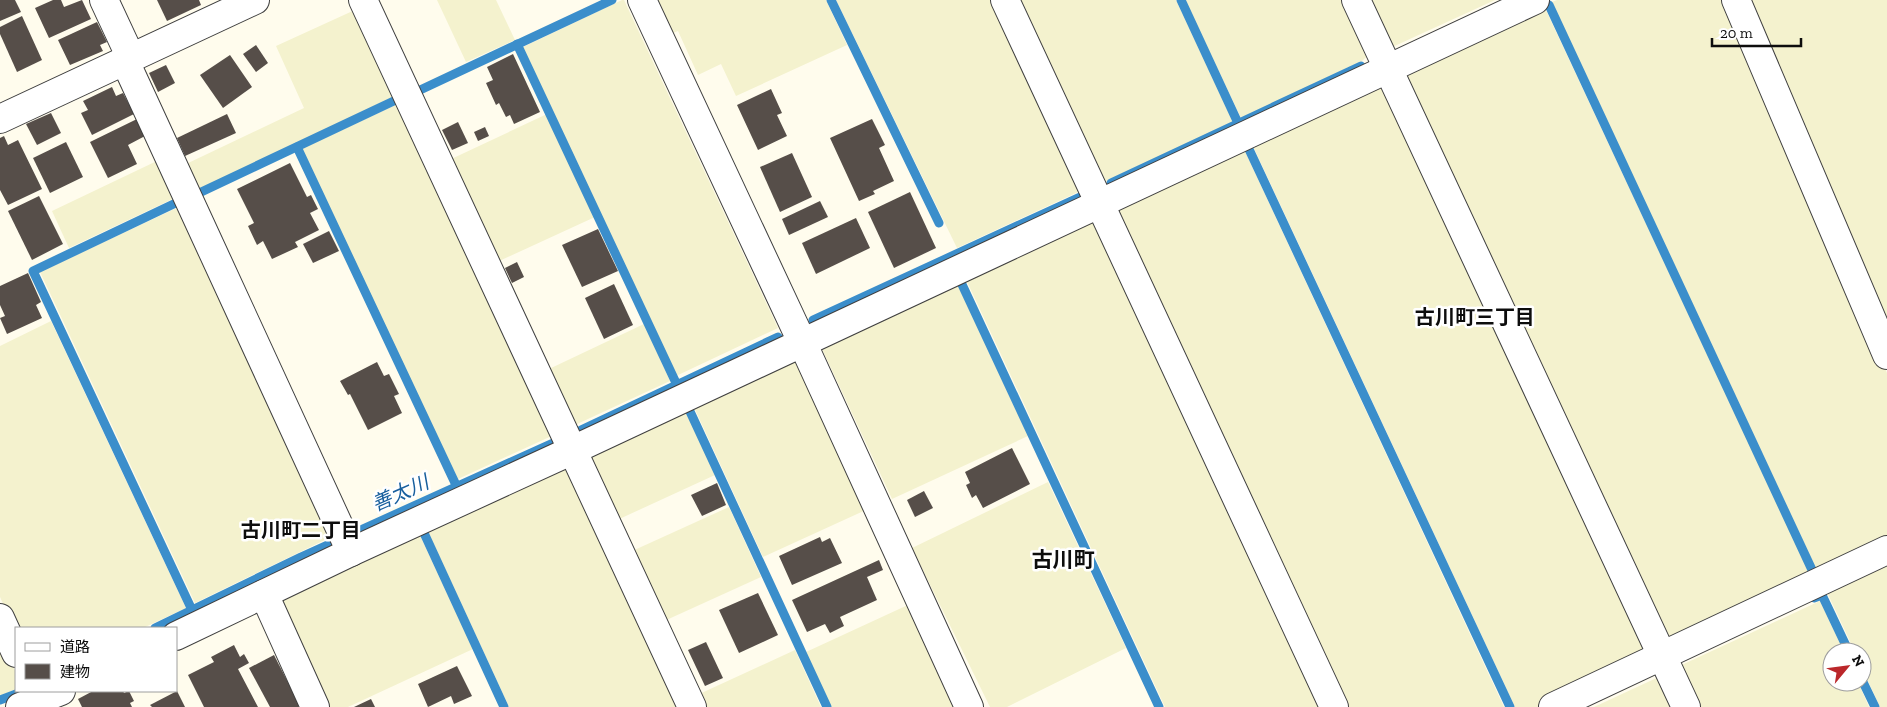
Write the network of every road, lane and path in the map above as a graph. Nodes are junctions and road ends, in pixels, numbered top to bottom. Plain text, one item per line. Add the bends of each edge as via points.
1 (104, 0) edge
2 (255, 0) edge
3 (363, 0) edge
4 (642, 0) edge
5 (1005, 0) edge
6 (1356, 0) edge
7 (1535, 0) edge
8 (1736, 0) edge
9 (128, 59) junction
10 (1388, 68) junction
11 (0, 119) edge
12 (1100, 203) junction
13 (802, 342) junction
14 (1887, 355) edge
15 (573, 450) junction
16 (1887, 550) edge
17 (352, 552) junction
18 (264, 594) junction
19 (0, 618) edge
20 (178, 635) edge
21 (15, 651) edge
22 (1662, 656) junction
23 (58, 692) edge
24 (20, 707) edge
25 (315, 707) edge
26 (692, 707) edge
27 (970, 707) edge
28 (1334, 707) edge
29 (1553, 707) edge
30 (1686, 707) edge

1 - 9 street
2 - 9 street
3 - 15 street
4 - 13 street
5 - 12 street
6 - 10 street
7 - 10 street
8 - 14 street
9 - 11 street
9 - 17 street
10 - 12 street
10 - 22 street
12 - 13 street
12 - 28 street
13 - 15 street
13 - 27 street
15 - 17 street
15 - 26 street
16 - 22 street
17 - 18 street
18 - 20 street
18 - 25 street
19 - 21 street
22 - 29 street
22 - 30 street
23 - 24 street

